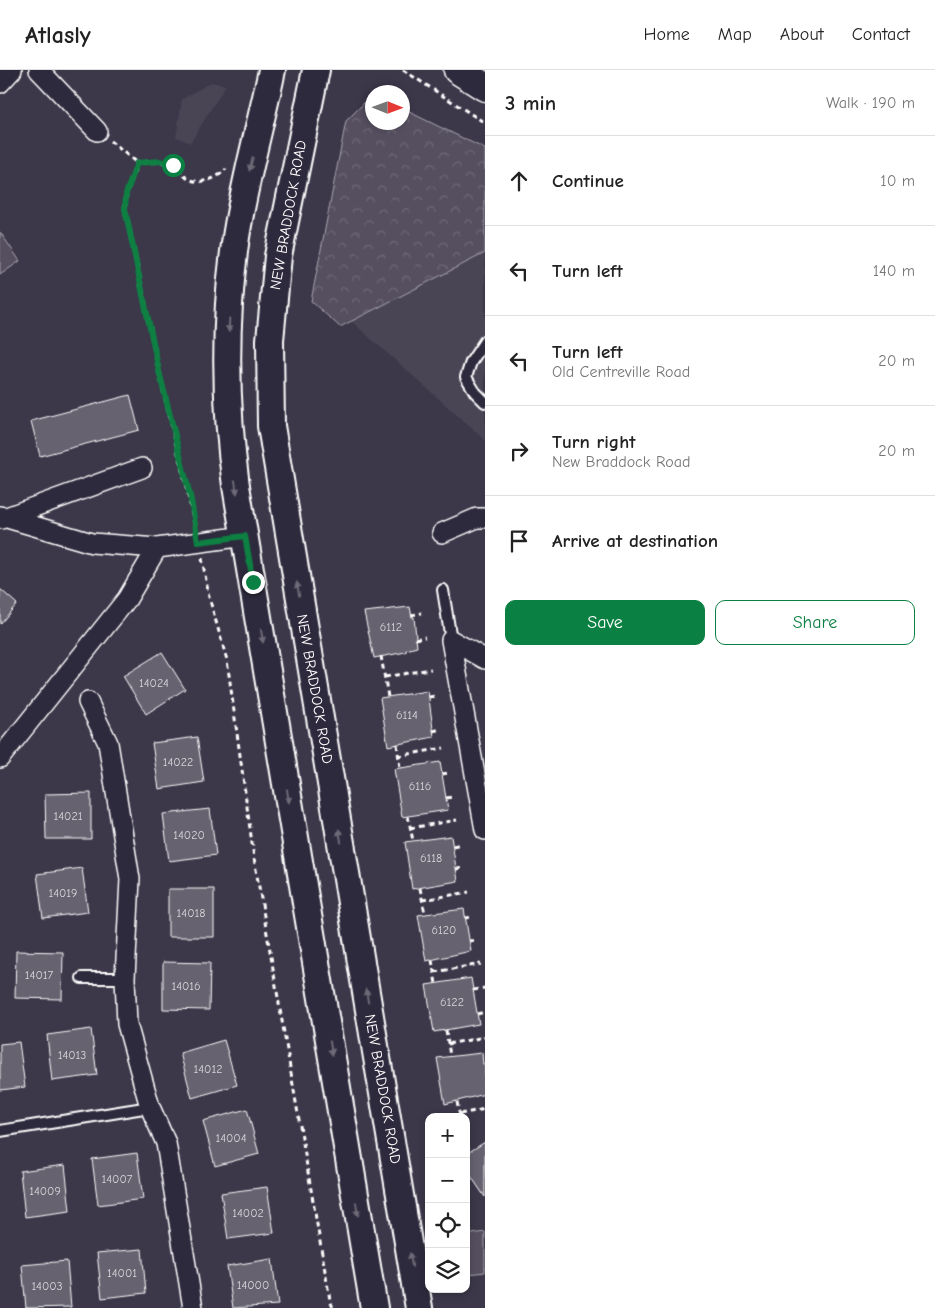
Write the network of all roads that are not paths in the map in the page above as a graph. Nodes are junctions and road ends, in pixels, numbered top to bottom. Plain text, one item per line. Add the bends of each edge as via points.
1 (12, 70) edge
2 (39, 70) edge
3 (272, 70) edge
4 (316, 70) edge
5 (458, 70) edge
6 (0, 83) edge
7 (485, 87) edge
8 (97, 131) road end
9 (485, 341) edge
10 (485, 402) edge
11 (142, 468) dead end
12 (1, 518) edge
13 (485, 518) edge
14 (442, 533) dead end
15 (245, 536) junction
16 (157, 548) junction
17 (444, 590) dead end
18 (451, 640) junction
19 (485, 659) edge
20 (88, 702) dead end
21 (0, 758) edge
22 (485, 830) edge
23 (82, 978) dead end
24 (125, 978) junction
25 (150, 1108) junction
26 (0, 1131) edge
27 (193, 1308) edge
28 (374, 1308) edge
29 (419, 1308) edge

1 - 6 street
2 - 8 street
3 -> 15 main road via 235,245 228,340 228,421
29 -> 4 main road, NEW BRADDOCK ROAD via 271,426 270,340 278,256
5 - 7 highway
9 - 10 lane via 471,362 466,377
11 - 12 street
12 - 16 street via 92,543
13 - 14 street via 477,518
15 - 16 street
15 -> 28 main road
16 - 21 street via 127,598
17 - 18 lane
18 - 19 street
18 - 22 street
20 - 24 street via 108,743 130,880
23 - 24 lane
24 - 25 street via 127,1024
25 - 26 lane
25 - 27 street via 166,1143

